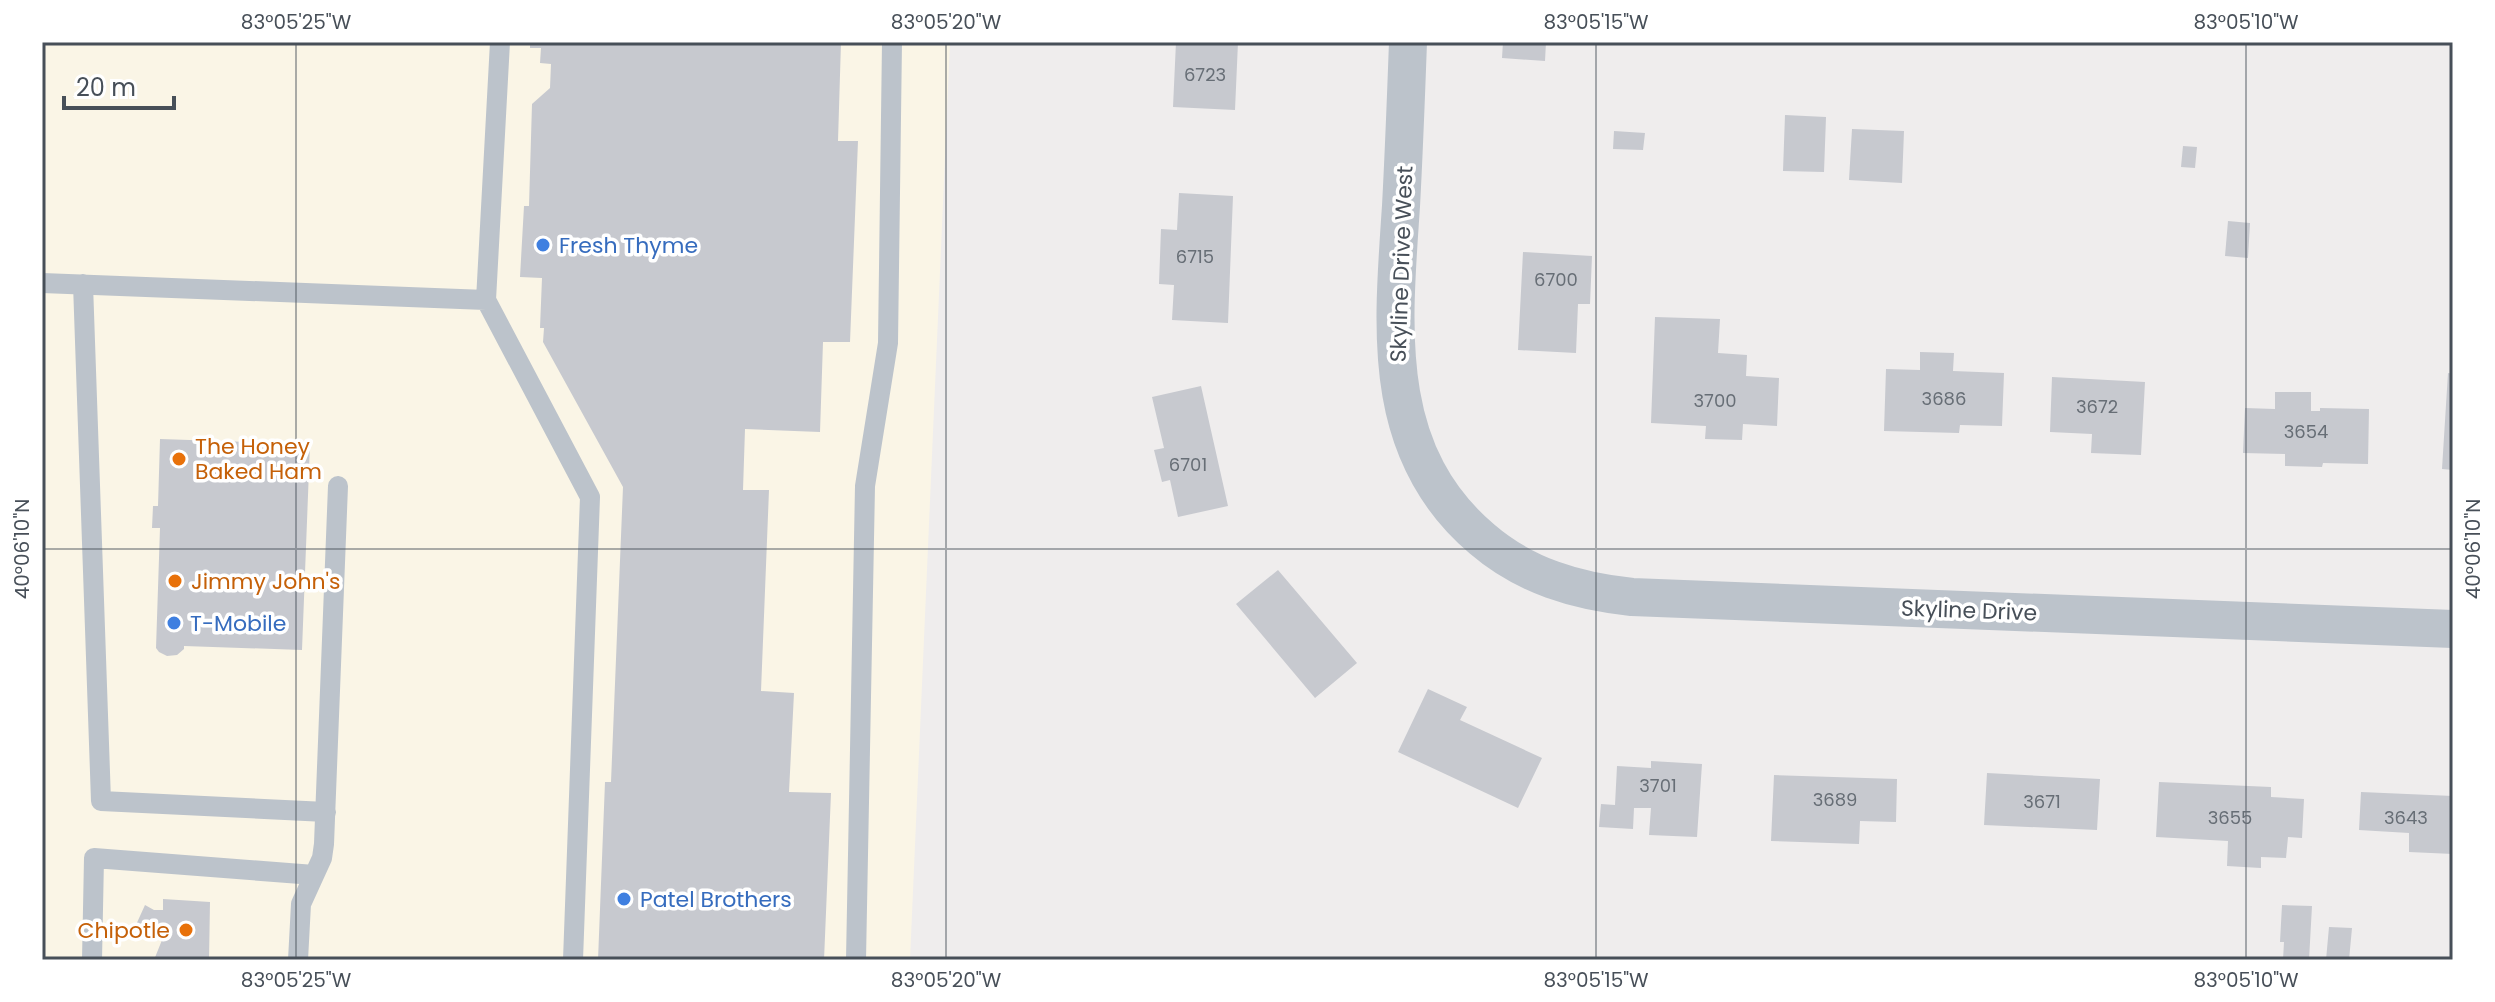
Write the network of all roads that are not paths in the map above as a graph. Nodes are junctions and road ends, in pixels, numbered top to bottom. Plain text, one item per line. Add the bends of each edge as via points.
1 (500, 42) edge
2 (892, 42) edge
3 (1408, 42) edge
4 (42, 283) edge
5 (83, 284) junction
6 (486, 300) junction
7 (338, 486) dead end
8 (1495, 550) joint
9 (2453, 629) edge
10 (326, 812) junction
11 (314, 875) junction
12 (92, 960) edge
13 (298, 960) edge
14 (573, 960) edge
15 (856, 960) edge

1 - 6 lane
2 - 15 lane via 888,343 865,486
3 - 8 street, Skyline Drive West via 1396,302 1402,399 1412,444 1429,478 1447,505
4 - 5 lane
5 - 6 lane
5 - 10 lane via 101,801
6 - 14 lane via 590,497
7 - 10 lane
8 - 9 street, Skyline Drive via 1557,583 1632,597
10 - 11 lane via 322,858
11 - 12 lane via 94,858
11 - 13 lane via 301,904

